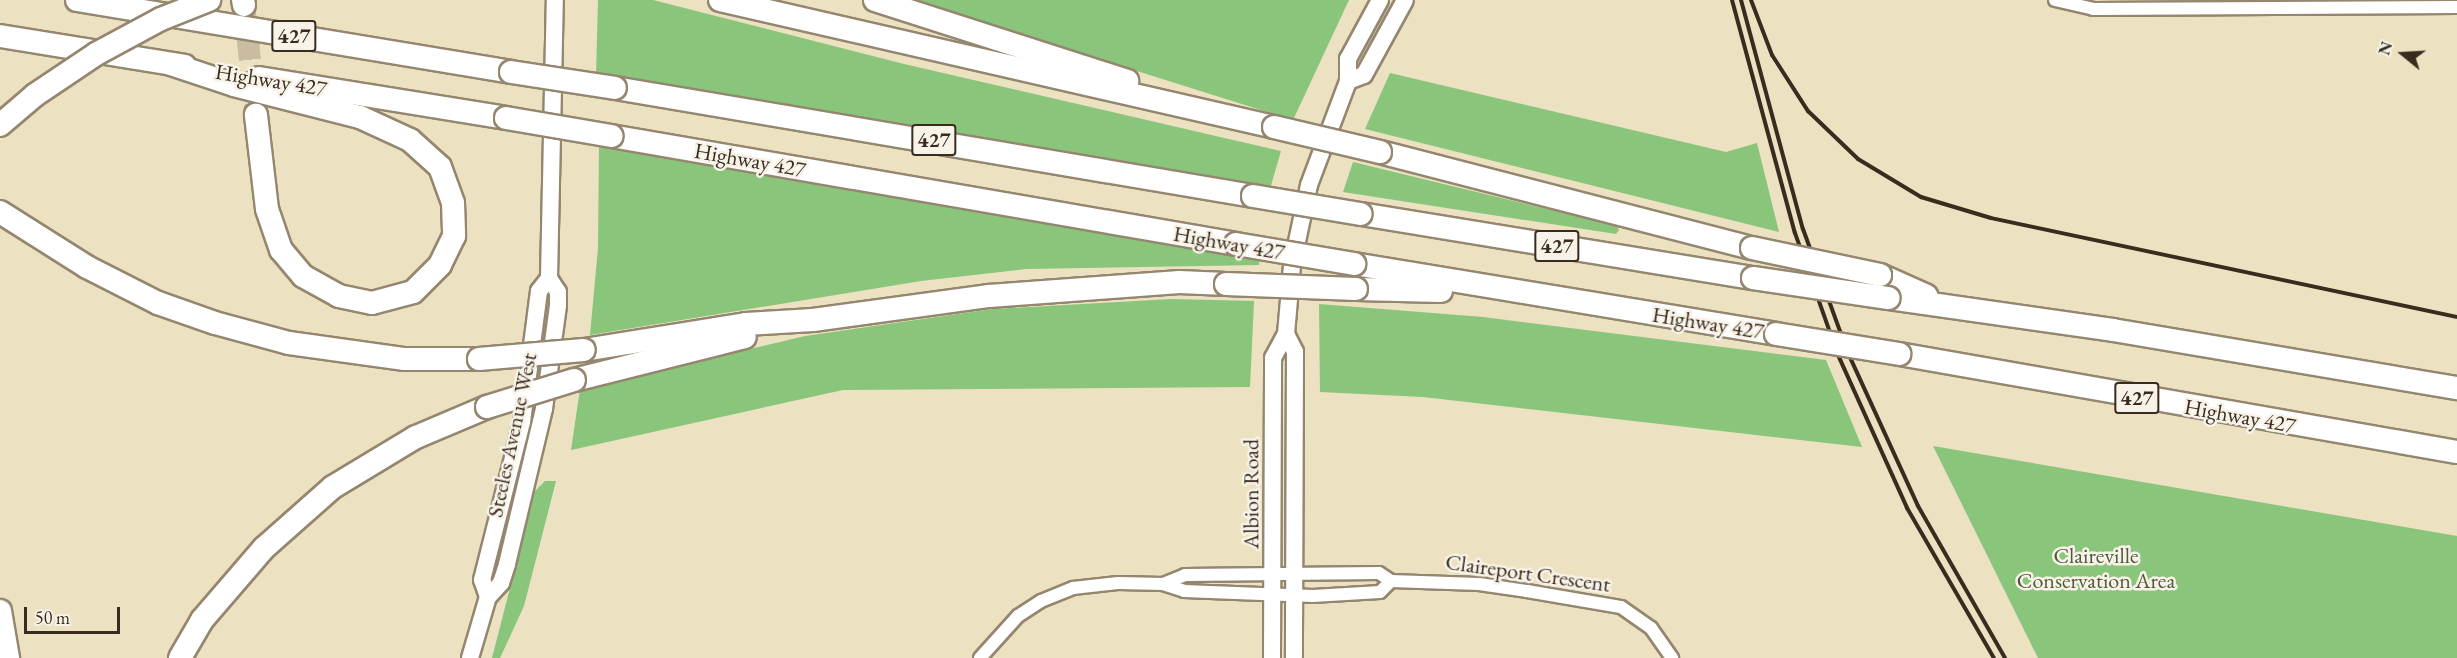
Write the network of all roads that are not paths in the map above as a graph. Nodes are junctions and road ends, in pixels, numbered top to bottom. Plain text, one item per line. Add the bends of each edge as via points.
1 (78, 0) edge
2 (209, 0) edge
3 (555, 0) edge
4 (720, 0) edge
5 (875, 0) edge
6 (1380, 0) edge
7 (1405, 0) edge
8 (2055, 0) edge
9 (2457, 7) edge
10 (0, 36) edge
11 (171, 64) junction
12 (1348, 81) junction
13 (256, 114) tunnel mouth
14 (0, 125) edge
15 (1274, 127) junction
16 (0, 212) edge
17 (1511, 292) junction
18 (1945, 305) junction
19 (813, 320) junction
20 (1286, 334) junction
21 (2457, 388) edge
22 (2457, 452) edge
23 (1272, 576) junction
24 (1294, 576) junction
25 (1391, 582) junction
26 (1163, 584) junction
27 (1272, 595) junction
28 (1294, 596) junction
29 (0, 611) edge
30 (8, 658) edge
31 (180, 658) edge
32 (470, 658) edge
33 (980, 658) edge
34 (1272, 658) edge
35 (1294, 658) edge
36 (1672, 658) edge

1 - 18 highway, 427, bridge via 1753,279
2 - 14 highway, bridge via 160,19 96,54 35,95
3 - 32 main road, Steeles Avenue West via 549,278 539,291 522,422 482,580 488,597
4 - 15 highway
5 - 15 highway
6 - 12 main road, Albion Road via 1348,59
7 - 12 main road via 1364,75
8 - 9 street via 2093,9
10 - 11 highway, Highway 427 / 427
11 - 13 highway via 234,85 360,117 410,140 440,167 453,203 454,236 440,265 413,292 372,303 339,297 303,276 281,250 267,208
11 - 17 highway, Highway 427 / 427, bridge
12 - 20 main road, Albion Road via 1317,161 1302,215 1292,265
15 - 18 highway, bridge via 1752,248 1880,275
16 - 19 highway, bridge via 87,267 158,303 289,343 405,359 479,359 584,350 746,324
17 - 19 highway, bridge via 1179,282 989,296
17 - 22 highway, Highway 427 / 427, bridge via 1899,354
18 - 21 highway, 427
19 - 31 highway, bridge via 574,380 487,407 416,436 333,487 264,548 202,620
20 - 23 main road, Albion Road via 1274,358
20 - 24 main road, Albion Road via 1295,352
23 - 24 street, Claireport Crescent
23 - 26 street, Claireport Crescent via 1185,575
23 - 27 main road, Albion Road
24 - 25 street, Claireport Crescent via 1379,573
24 - 28 main road, Albion Road
25 - 28 street, Claireport Crescent via 1380,592
25 - 36 street, Claireport Crescent via 1479,584 1610,604 1651,628
26 - 27 street, Claireport Crescent via 1184,591
26 - 33 street via 1095,585 1057,594 1018,616
27 - 28 street, Claireport Crescent
27 - 34 main road, Albion Road
28 - 35 main road, Albion Road
29 - 30 highway

